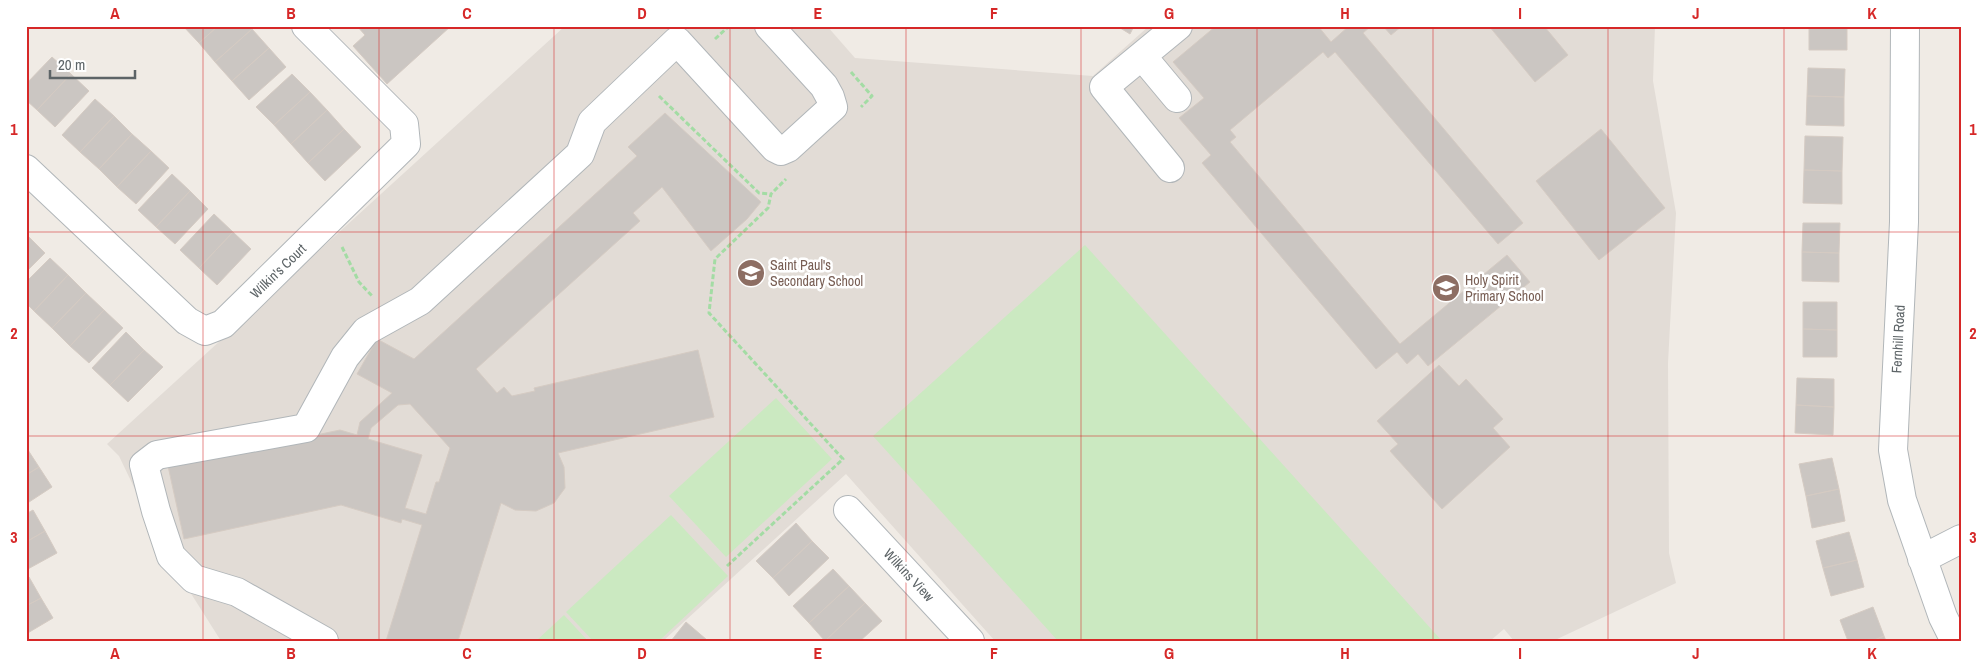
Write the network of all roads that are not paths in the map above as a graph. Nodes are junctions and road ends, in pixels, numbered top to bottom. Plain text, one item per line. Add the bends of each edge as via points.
1 (306, 26) edge
2 (769, 26) edge
3 (1178, 26) edge
4 (1905, 26) edge
5 (670, 34) edge
6 (1142, 56) junction
7 (1177, 98) dead end
8 (1170, 168) dead end
9 (26, 169) edge
10 (848, 510) dead end
11 (1961, 539) edge
12 (1922, 559) junction
13 (324, 641) edge
14 (970, 641) edge
15 (1955, 641) edge

1 - 9 street, Wilkin's Court via 404,124 406,144 223,324 205,331 187,321
2 - 5 street via 824,86 833,107 781,151 774,148
3 - 6 street
4 - 12 street, Fernhill Road via 1904,222 1893,450 1902,500
5 - 13 street via 592,122 580,154 420,301 366,331 345,357 306,428 157,455 144,465 171,556 194,579 237,592
6 - 7 street
6 - 8 street via 1104,87
10 - 14 street, Wilkins View
11 - 12 street
12 - 15 street, Fernhill Road

